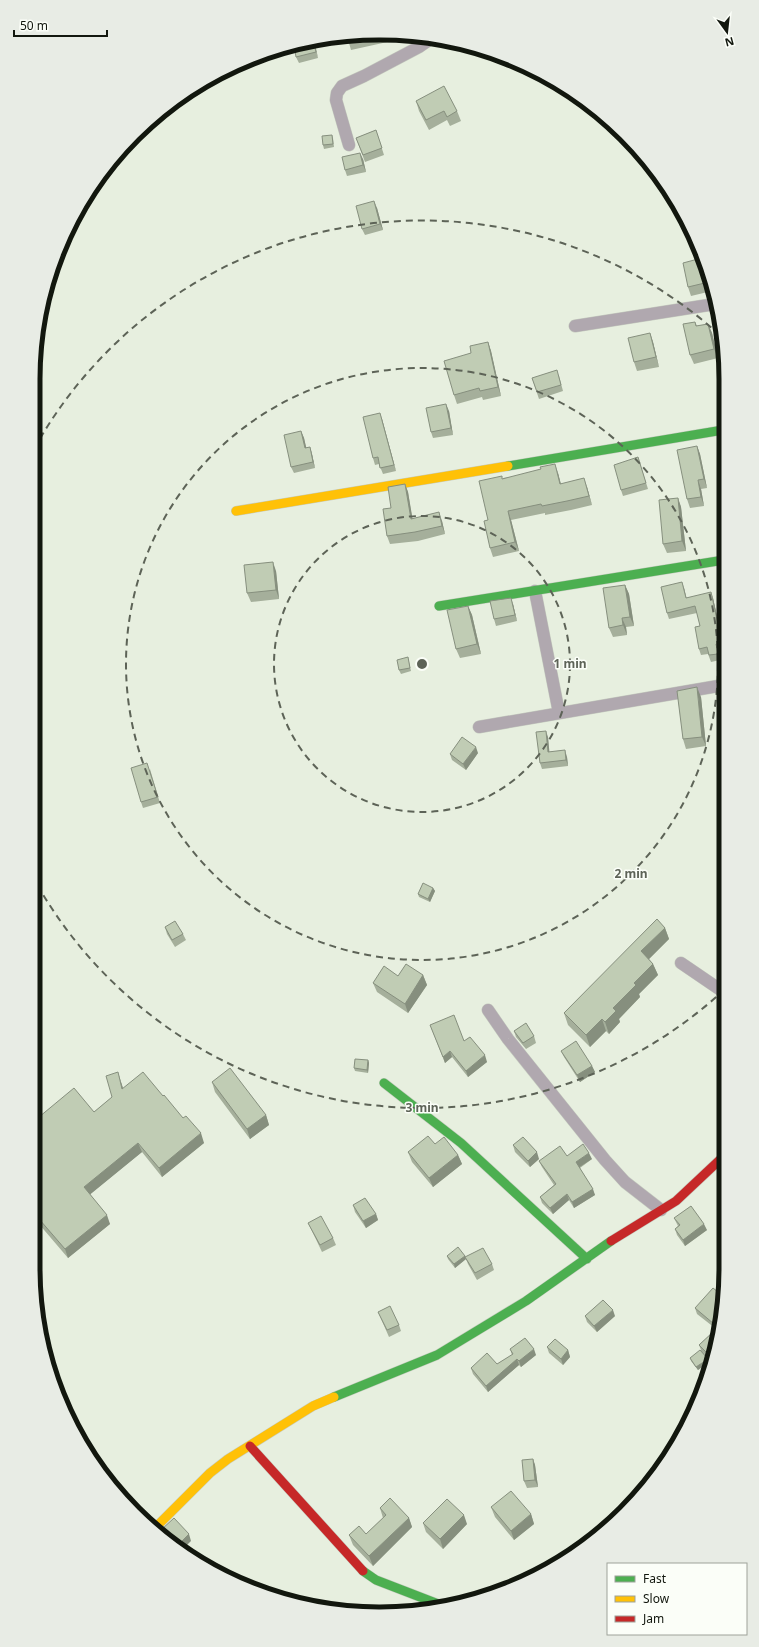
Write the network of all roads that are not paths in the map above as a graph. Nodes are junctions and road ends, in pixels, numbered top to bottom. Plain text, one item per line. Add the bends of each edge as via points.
1 (425, 43) edge
2 (349, 145) dead end
3 (710, 305) edge
4 (575, 326) dead end
5 (719, 431) edge
6 (236, 511) dead end
7 (719, 561) edge
8 (535, 591) junction
9 (439, 606) dead end
10 (719, 686) edge
11 (559, 713) junction
12 (479, 727) dead end
13 (681, 963) dead end
14 (719, 989) edge
15 (488, 1010) dead end
16 (384, 1083) dead end
17 (719, 1161) edge
18 (661, 1210) junction
19 (587, 1259) junction
20 (250, 1446) junction
21 (158, 1525) edge
22 (432, 1602) edge

1 - 2 street via 342,86 336,100
3 - 4 street
5 - 6 street
7 - 8 street
8 - 9 street
8 - 11 street
10 - 11 street
11 - 12 street
13 - 14 street
15 - 18 street via 508,1040 605,1160 625,1182
16 - 19 street via 461,1144
17 - 18 street via 676,1201
18 - 19 street via 606,1244
19 - 20 street via 526,1301 437,1355 313,1406
20 - 21 street via 228,1458 210,1473
20 - 22 street via 363,1571 376,1580

